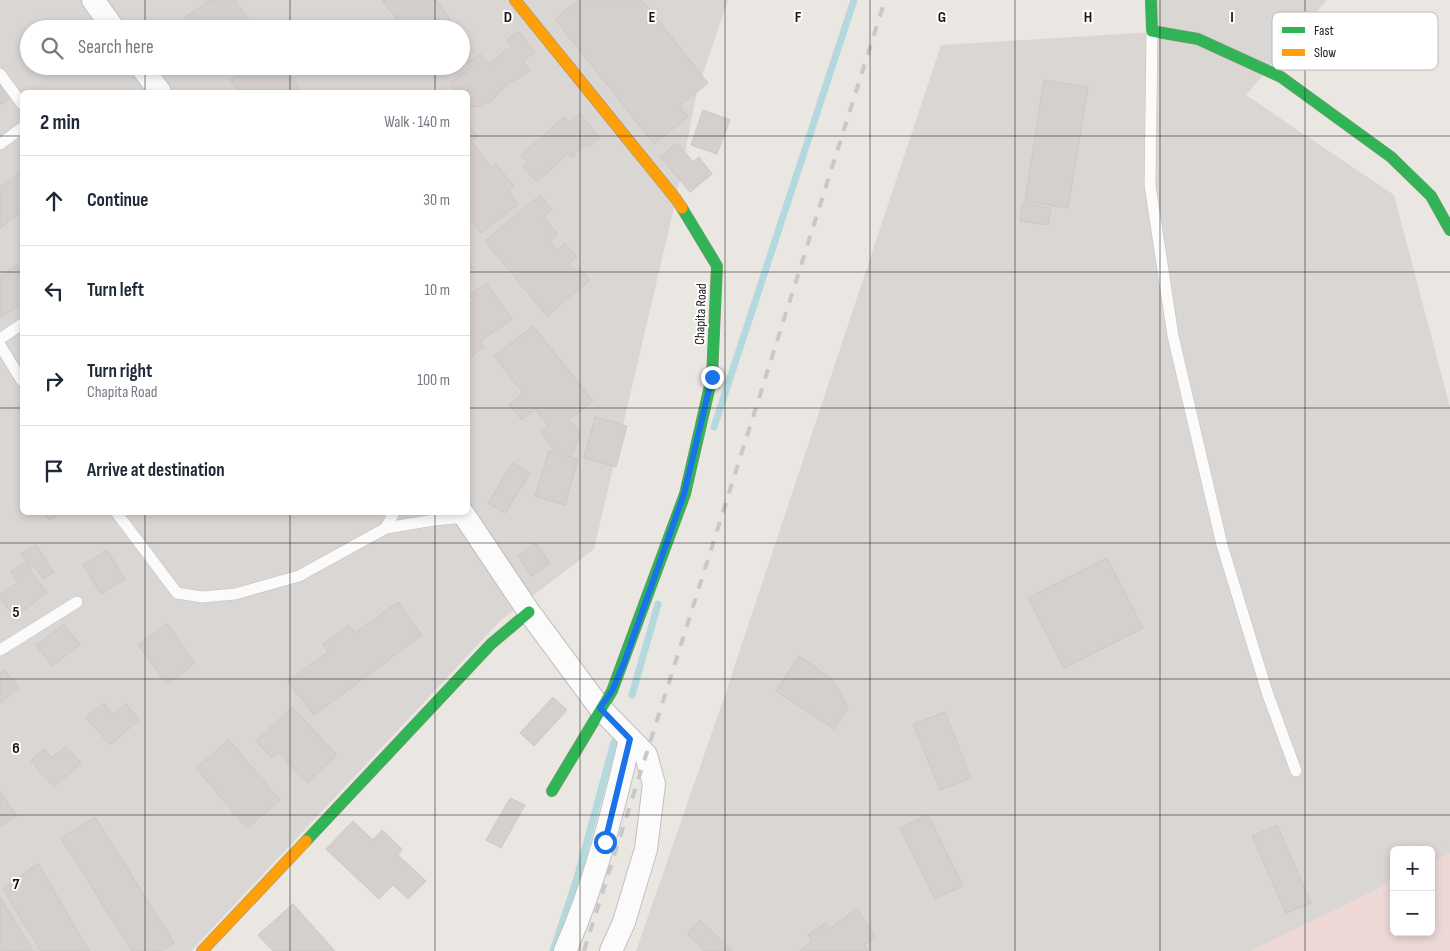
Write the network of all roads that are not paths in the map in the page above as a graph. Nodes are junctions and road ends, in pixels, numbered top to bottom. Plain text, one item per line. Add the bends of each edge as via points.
1 (93, 0) edge
2 (515, 0) edge
3 (1151, 0) edge
4 (107, 20) edge
5 (1152, 31) junction
6 (0, 74) edge
7 (148, 75) edge
8 (159, 90) edge
9 (20, 101) edge
10 (20, 129) edge
11 (0, 144) edge
12 (1450, 230) edge
13 (20, 325) edge
14 (0, 339) edge
15 (0, 345) edge
16 (20, 378) edge
17 (118, 515) edge
18 (392, 515) edge
19 (458, 515) edge
20 (464, 515) edge
21 (386, 528) junction
22 (77, 602) dead end
23 (529, 612) junction
24 (0, 650) edge
25 (600, 708) junction
26 (630, 739) junction
27 (1296, 771) dead end
28 (552, 792) dead end
29 (202, 951) edge
30 (565, 951) edge
31 (611, 951) edge

1 - 4 street
2 - 25 street, Chapita Road via 676,199 717,266 712,377 684,494 624,663 612,691
3 - 5 street
5 - 12 street via 1198,39 1281,77 1391,157 1431,196
5 - 27 lane via 1150,185 1173,336 1222,545 1267,692
6 - 9 lane
7 - 8 street
10 - 11 lane
13 - 14 lane
15 - 16 lane
17 - 21 lane via 177,593 202,597 236,594 299,576
18 - 21 lane
19 - 21 lane
20 - 23 street
22 - 24 lane
23 - 25 street
23 - 29 street via 490,644
25 - 26 street
25 - 28 street, Chapita Road
26 - 30 street via 605,842
26 - 31 street via 646,755 654,784 646,850 624,922

